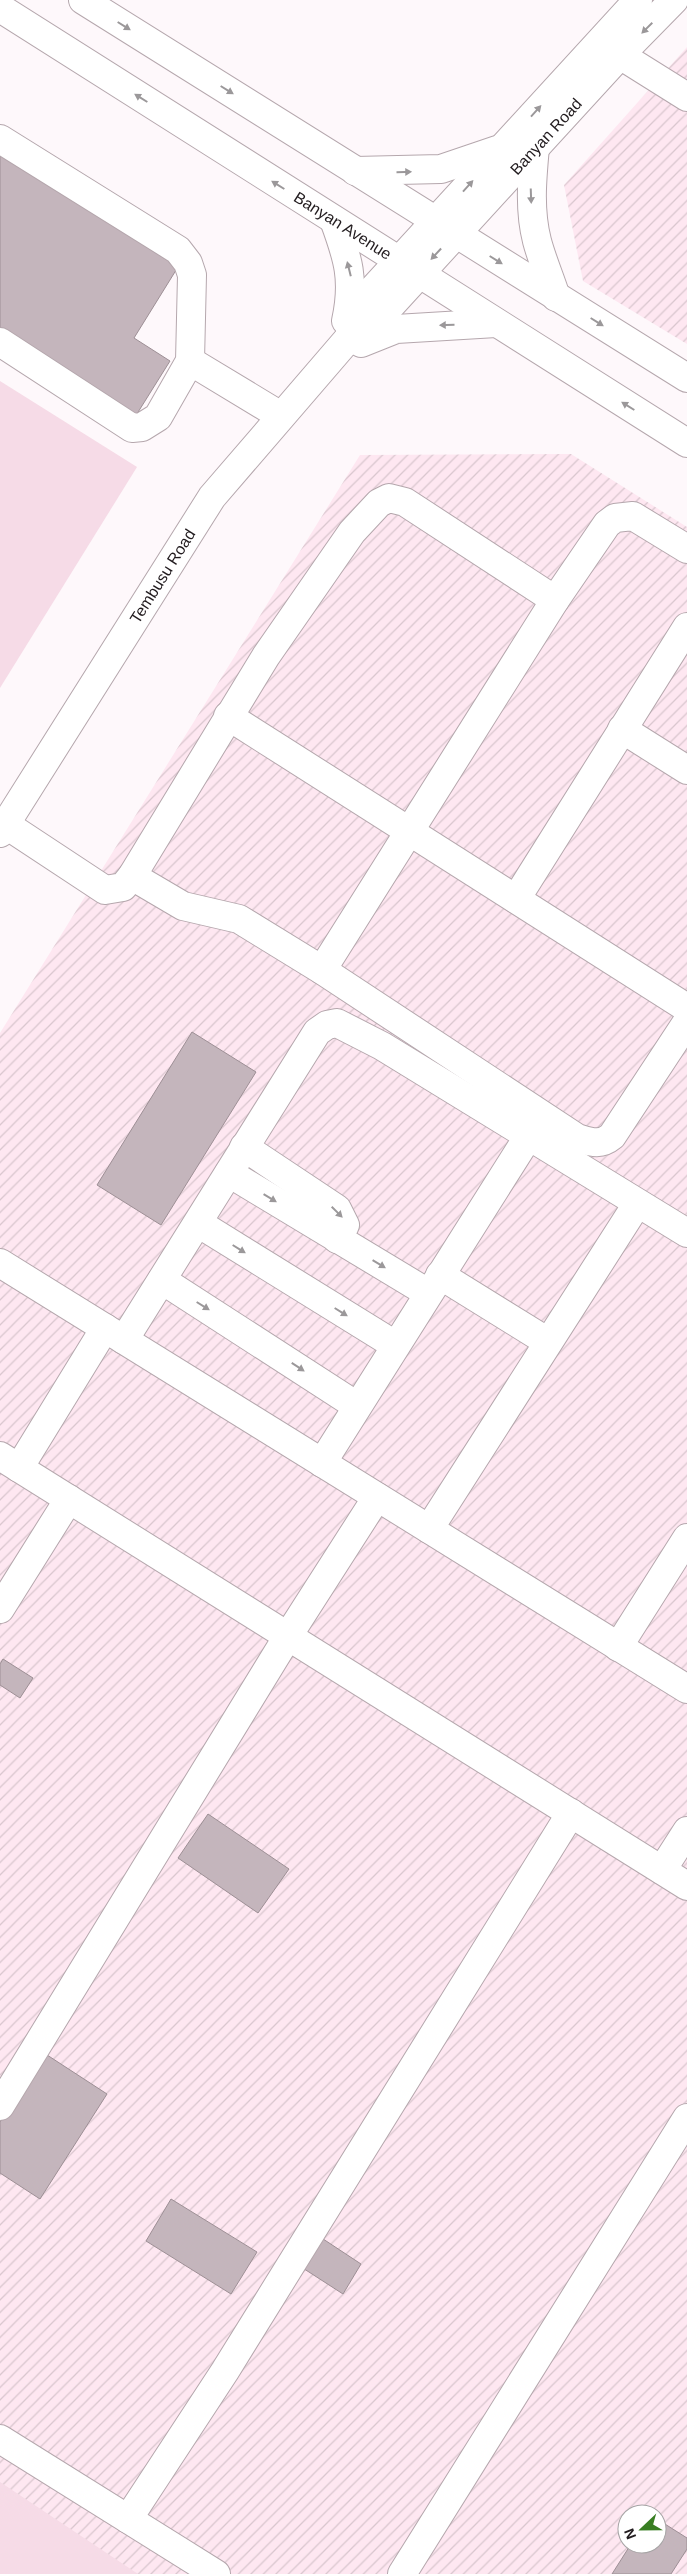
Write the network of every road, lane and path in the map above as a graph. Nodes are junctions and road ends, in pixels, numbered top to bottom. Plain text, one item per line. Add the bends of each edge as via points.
1 (83, 0) edge
2 (638, 0) edge
3 (674, 0) edge
4 (2, 15) edge
5 (620, 55) junction
6 (687, 97) edge
7 (0, 139) edge
8 (503, 147) junction
9 (535, 147) junction
10 (355, 171) junction
11 (334, 220) junction
12 (445, 228) junction
13 (408, 268) junction
14 (556, 297) junction
15 (496, 323) junction
16 (0, 342) edge
17 (343, 345) junction
18 (190, 361) junction
19 (687, 378) edge
20 (281, 416) junction
21 (687, 443) edge
22 (687, 549) edge
23 (555, 600) junction
24 (687, 627) edge
25 (228, 716) junction
26 (622, 728) junction
27 (687, 770) edge
28 (3, 829) edge
29 (410, 831) junction
30 (132, 876) junction
31 (516, 899) junction
32 (322, 970) junction
33 (687, 1008) edge
34 (687, 1022) edge
35 (528, 1137) junction
36 (244, 1147) junction
37 (229, 1172) junction
38 (637, 1204) junction
39 (198, 1223) junction
40 (687, 1233) edge
41 (337, 1239) junction
42 (0, 1264) edge
43 (162, 1280) junction
44 (434, 1284) junction
45 (115, 1334) junction
46 (548, 1342) junction
47 (395, 1345) junction
48 (358, 1406) junction
49 (9, 1462) edge
50 (322, 1463) junction
51 (377, 1497) junction
52 (69, 1499) junction
53 (429, 1529) junction
54 (687, 1538) edge
55 (0, 1609) edge
56 (288, 1636) junction
57 (618, 1647) junction
58 (687, 1689) edge
59 (570, 1813) junction
60 (687, 1831) edge
61 (662, 1870) junction
62 (687, 1886) edge
63 (0, 2106) edge
64 (687, 2118) edge
65 (0, 2439) edge
66 (128, 2519) junction
67 (216, 2574) edge
68 (402, 2574) edge

1 -> 10 street
8 -> 2 street, Banyan Road
3 -> 5 street, Banyan Road
11 -> 4 street, Banyan Avenue
5 - 6 street
5 - 9 street, Banyan Road
7 - 18 street via 178,250 192,275
10 -> 8 street via 442,169
12 -> 8 street, Banyan Road
9 - 12 street, Banyan Road
9 -> 14 street via 532,213 537,241
10 - 12 street
11 - 13 street, Banyan Avenue
17 -> 11 street via 351,299 351,277
12 - 13 street, Banyan Road
12 -> 14 street
13 - 15 street, Banyan Avenue
13 - 17 street, Tembusu Road via 365,298
14 -> 19 street
15 -> 17 street via 396,329
21 -> 15 street, Banyan Avenue
16 - 18 street via 132,428 142,428 158,417
17 - 20 street, Tembusu Road
18 - 20 street
20 - 28 street, Tembusu Road via 212,497
22 - 23 street via 633,516 615,518 606,524
23 - 25 street via 405,502 389,498 379,503 352,532
23 - 29 street
24 - 26 street
25 - 29 street
25 - 30 street
26 - 27 street
26 - 31 street
28 - 30 street via 105,890 123,887
29 - 31 street
29 - 32 street
30 - 32 street via 183,906 239,919
31 - 33 street
32 - 34 street via 577,1138 592,1143 604,1143 612,1136
35 - 36 street via 382,1046 337,1022 317,1032
35 - 38 street
35 - 44 street
36 - 37 street
36 -> 41 street via 337,1209 345,1225
37 - 39 street
37 -> 41 street
38 - 40 street
38 - 46 street
39 - 43 street
39 -> 47 street
41 -> 44 street
42 - 45 street
43 - 45 street
43 -> 48 street
44 - 46 street
44 - 47 street
45 - 49 street
45 - 50 street
46 - 53 street
47 - 48 street
48 - 50 street
49 - 52 street
50 - 51 street
51 - 53 street
51 - 56 street
52 - 55 street
52 - 56 street
53 - 57 street
54 - 57 street
56 - 59 street
56 - 63 street
57 - 58 street
59 - 61 street
59 - 66 street via 225,2371
60 - 61 street
61 - 62 street
64 - 68 street
65 - 66 street
66 - 67 street

